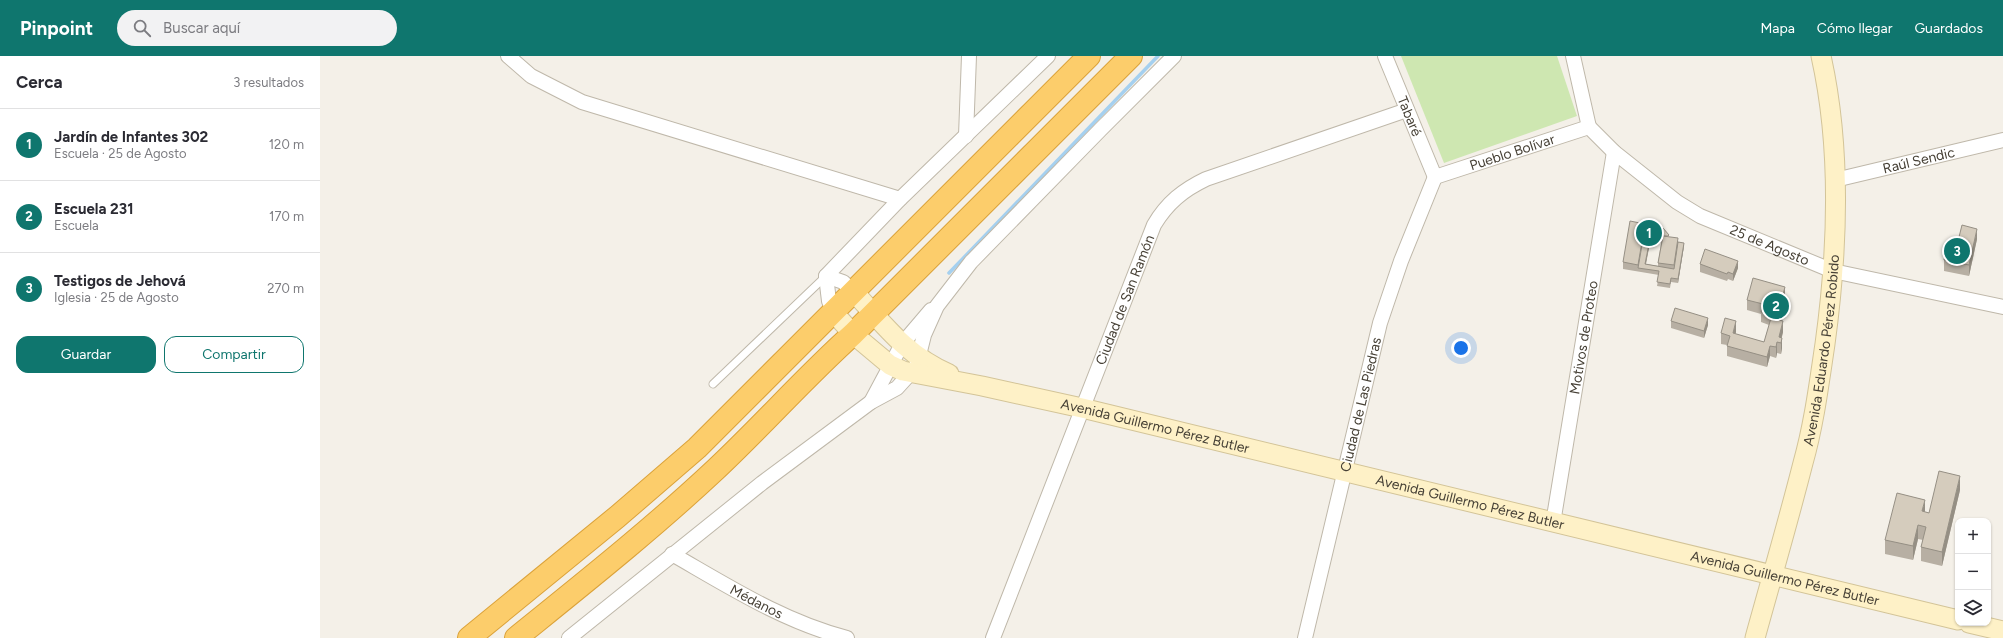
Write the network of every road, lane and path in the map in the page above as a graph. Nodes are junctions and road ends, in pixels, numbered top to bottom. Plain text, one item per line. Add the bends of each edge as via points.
1 (508, 56) edge
2 (969, 56) edge
3 (1048, 56) edge
4 (1089, 56) edge
5 (1132, 56) edge
6 (1174, 56) edge
7 (1385, 56) edge
8 (1573, 56) edge
9 (1821, 56) edge
10 (1407, 110) junction
11 (1589, 127) junction
12 (966, 136) junction
13 (2003, 140) edge
14 (1614, 152) junction
15 (1435, 176) junction
16 (1835, 180) junction
17 (900, 199) junction
18 (1833, 271) junction
19 (826, 276) junction
20 (854, 292) junction
21 (937, 306) junction
22 (2003, 307) edge
23 (834, 313) junction
24 (874, 314) junction
25 (853, 334) junction
26 (902, 344) junction
27 (890, 365) junction
28 (914, 366) junction
29 (713, 384) dead end
30 (871, 402) junction
31 (1082, 408) junction
32 (1345, 473) junction
33 (1553, 523) junction
34 (672, 554) junction
35 (1772, 576) junction
36 (1955, 619) edge
37 (1982, 626) edge
38 (2003, 631) edge
39 (469, 638) edge
40 (516, 638) edge
41 (569, 638) edge
42 (847, 638) edge
43 (994, 638) edge
44 (1306, 638) edge
45 (1755, 638) edge

1 - 17 street via 531,76 582,102
2 - 12 street
3 - 12 street
4 - 20 highway
5 - 24 highway
6 - 21 street via 972,262
7 - 10 street, Tabaré
8 - 11 street
9 - 16 street, Avenida Eduardo Pérez Robido via 1832,126
10 - 15 street, Tabaré
10 - 31 street, Ciudad de San Ramón via 1206,179 1176,197 1163,210 1154,225
11 - 14 street, 25 de Agosto
11 - 15 street, Pueblo Bolívar
12 - 17 street
13 - 16 street, Raúl Sendic
14 - 18 street, 25 de Agosto via 1677,202 1700,216
14 - 33 street, Motivos de Proteo
15 - 32 street, Ciudad de Las Piedras via 1401,261 1380,323
16 - 18 street, Avenida Eduardo Pérez Robido
17 - 19 street
18 - 22 street, 25 de Agosto
18 - 35 street, Avenida Eduardo Pérez Robido via 1825,342 1804,463
19 - 20 street via 843,282
19 - 23 street via 829,301
19 - 29 lane
20 - 23 highway
20 - 24 street
21 - 26 street
21 - 28 street
23 - 25 street, Avenida Guillermo Pérez Butler
23 - 39 highway via 691,453 618,517
24 - 25 highway
24 - 26 street
25 - 27 street, Avenida Guillermo Pérez Butler
25 - 40 highway via 663,518
26 - 27 street
26 - 28 street
27 - 28 street, Avenida Guillermo Pérez Butler
27 - 30 street
28 - 30 street via 897,388
28 - 31 street, Avenida Guillermo Pérez Butler via 982,386
30 - 34 street
31 - 32 street, Avenida Guillermo Pérez Butler
31 - 43 street, Ciudad de San Ramón
32 - 33 street, Avenida Guillermo Pérez Butler
32 - 44 street, Ciudad de Las Piedras
33 - 35 street, Avenida Guillermo Pérez Butler
34 - 41 street
34 - 42 street, Médanos via 799,623
35 - 36 street, Avenida Guillermo Pérez Butler
35 - 45 street, Avenida Eduardo Pérez Robido
37 - 38 street

